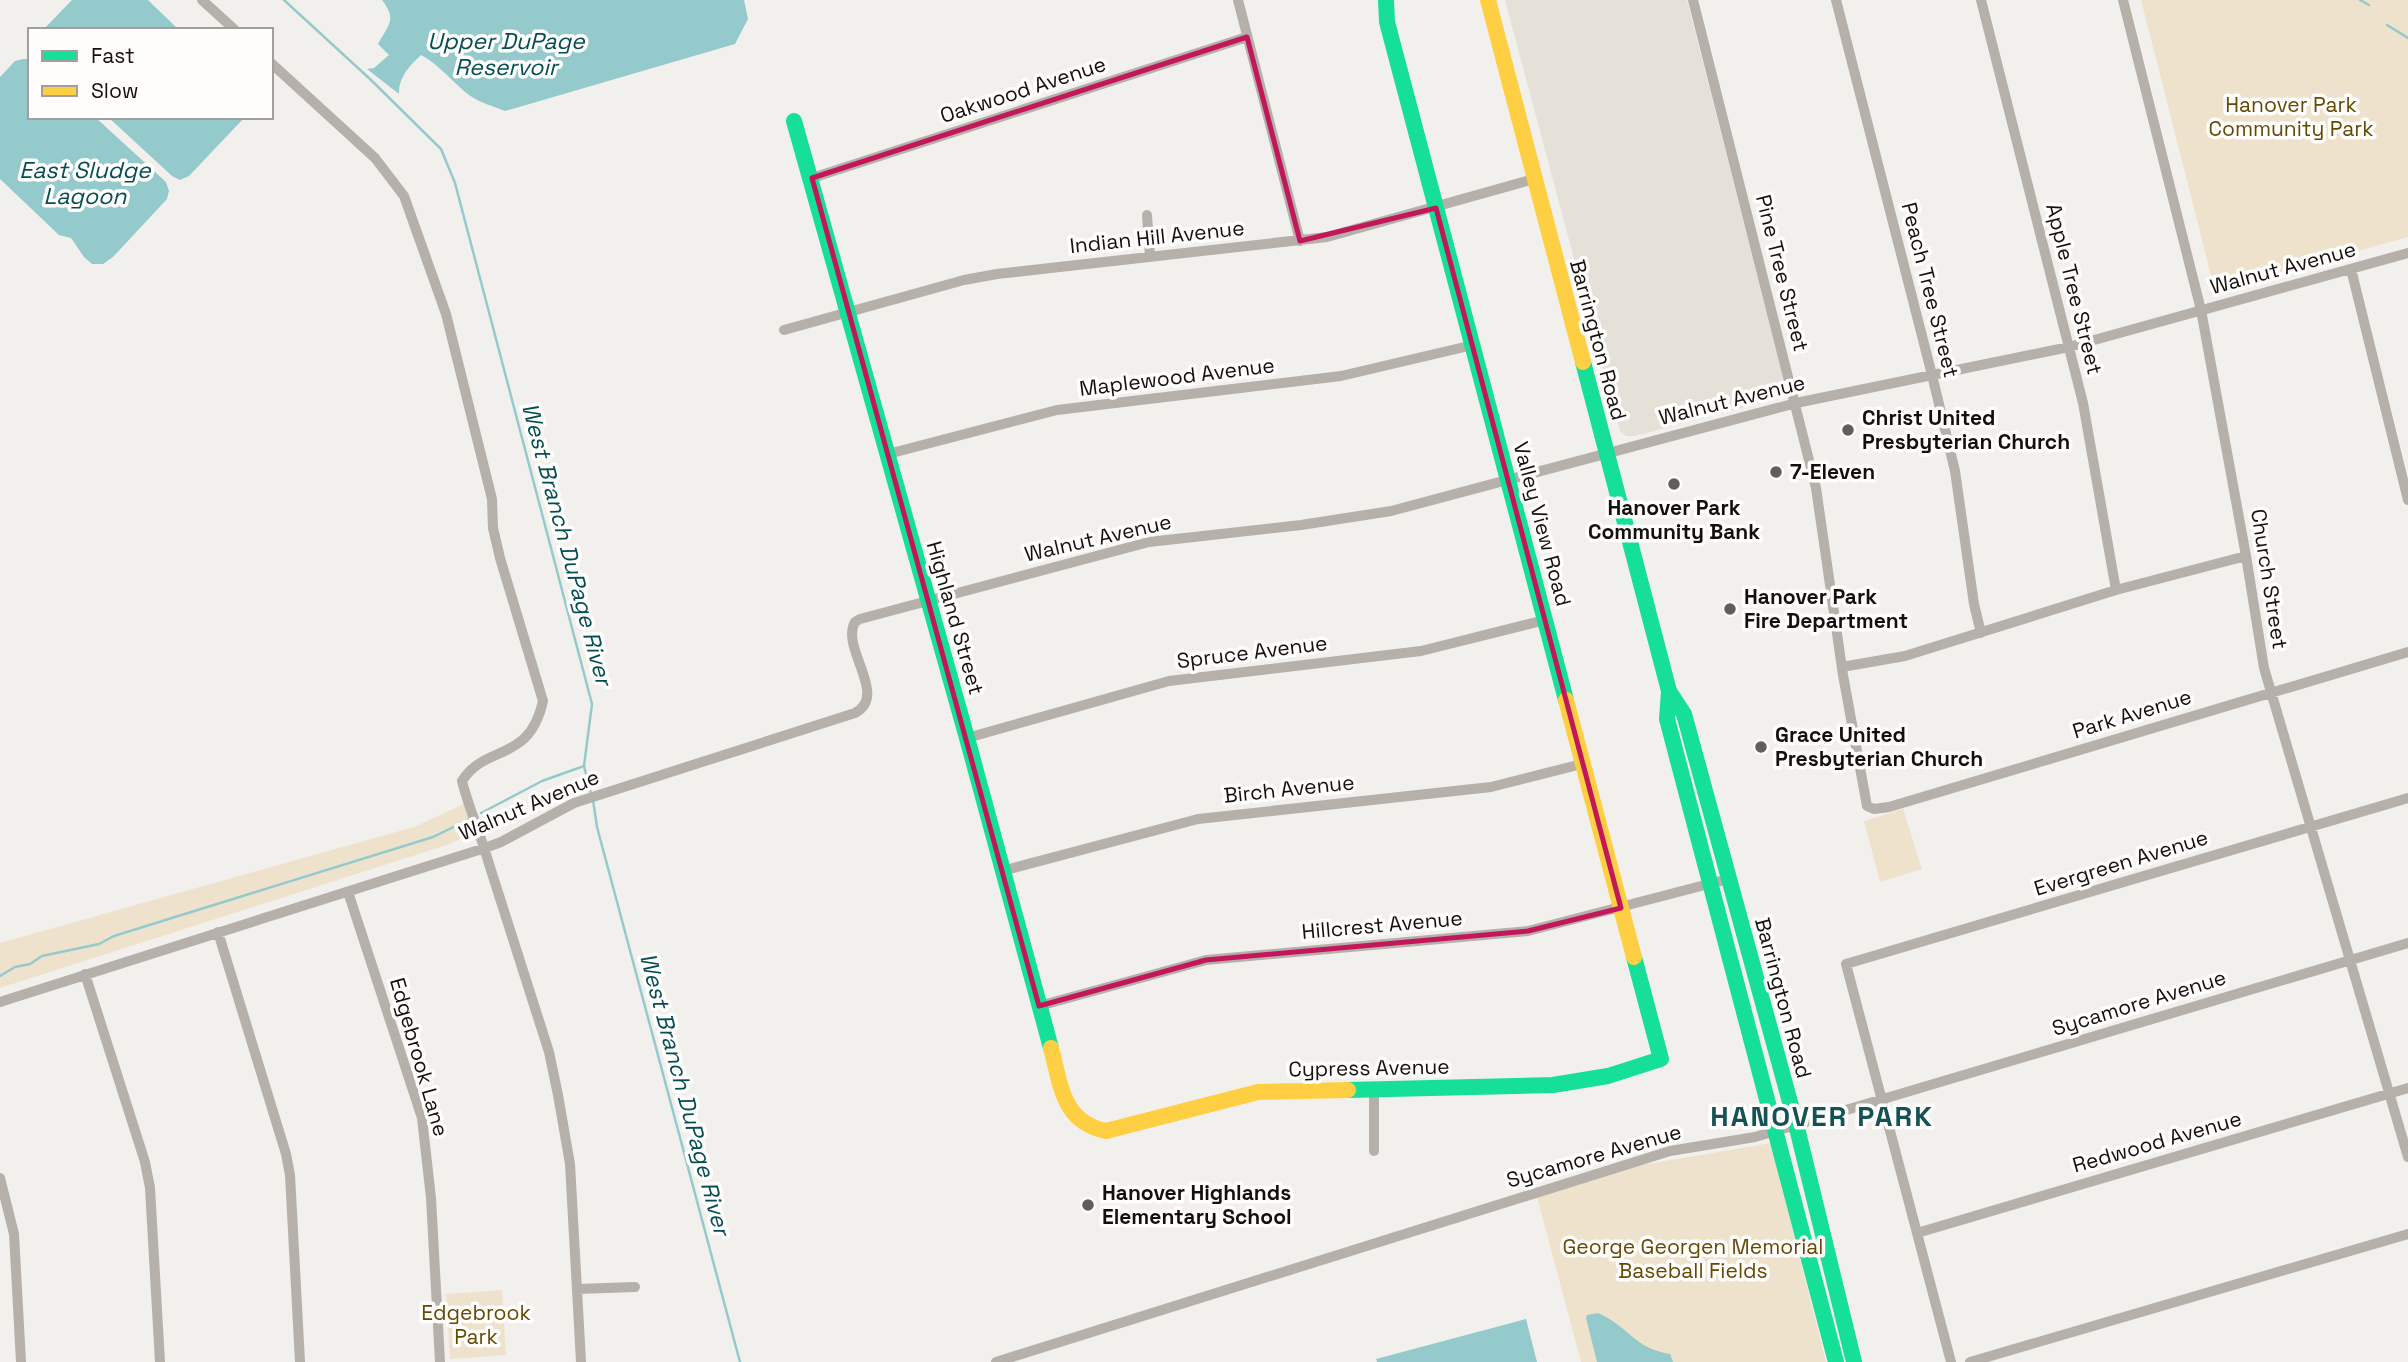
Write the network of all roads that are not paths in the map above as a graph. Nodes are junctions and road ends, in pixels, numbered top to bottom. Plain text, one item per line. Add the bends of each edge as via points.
1 (202, 0) edge
2 (1238, 0) edge
3 (1386, 0) edge
4 (1488, 0) edge
5 (1693, 0) edge
6 (1836, 0) edge
7 (1981, 0) edge
8 (2123, 0) edge
9 (232, 28) edge
10 (1247, 37) junction
11 (273, 65) edge
12 (794, 121) dead end
13 (812, 178) junction
14 (1534, 179) junction
15 (1437, 208) junction
16 (1147, 215) dead end
17 (1300, 241) junction
18 (2408, 253) edge
19 (1150, 256) junction
20 (2351, 269) junction
21 (2201, 310) junction
22 (849, 313) junction
23 (784, 330) dead end
24 (1473, 345) junction
25 (2069, 347) junction
26 (1933, 375) junction
27 (1796, 403) junction
28 (1606, 453) junction
29 (888, 454) junction
30 (1508, 480) junction
31 (2408, 500) edge
32 (2246, 556) junction
33 (2116, 590) junction
34 (927, 600) junction
35 (1545, 620) junction
36 (1981, 634) junction
37 (2408, 652) edge
38 (1842, 667) junction
39 (1669, 691) junction
40 (2271, 692) junction
41 (967, 738) junction
42 (1582, 764) junction
43 (2408, 798) edge
44 (1867, 806) joint
45 (2310, 827) junction
46 (485, 848) junction
47 (1002, 871) junction
48 (1728, 879) junction
49 (1711, 885) junction
50 (348, 892) junction
51 (1620, 908) junction
52 (218, 932) junction
53 (2408, 943) edge
54 (2350, 960) junction
55 (85, 974) junction
56 (0, 1002) edge
57 (1039, 1006) junction
58 (1661, 1059) joint
59 (1374, 1088) junction
60 (2408, 1088) edge
61 (2389, 1094) junction
62 (1880, 1100) junction
63 (1081, 1124) joint
64 (1796, 1124) junction
65 (1775, 1130) junction
66 (1374, 1152) dead end
67 (2408, 1157) edge
68 (0, 1178) edge
69 (1917, 1233) junction
70 (2408, 1234) edge
71 (635, 1287) dead end
72 (577, 1289) junction
73 (21, 1362) edge
74 (160, 1362) edge
75 (300, 1362) edge
76 (440, 1362) edge
77 (581, 1362) edge
78 (996, 1362) edge
79 (1836, 1362) edge
80 (1854, 1362) edge
81 (1951, 1362) edge
82 (1969, 1362) edge

1 - 9 street
2 - 10 street
3 - 15 street, Valley View Road via 1387,22
4 - 14 street, Barrington Road
5 - 27 street, Pine Tree Street
6 - 26 street, Peach Tree Street
7 - 25 street, Apple Tree Street
8 - 21 street, Church Street
10 - 13 street, Oakwood Avenue
10 - 17 street
11 - 46 street via 374,158 404,196 446,314 489,486 493,528 542,701 529,734 468,771 461,781
12 - 13 street, Highland Street
13 - 22 street, Highland Street
14 - 15 street, Indian Hill Avenue
14 - 28 street, Barrington Road
15 - 17 street, Indian Hill Avenue
15 - 24 street, Valley View Road
16 - 19 street
17 - 19 street, Indian Hill Avenue
18 - 20 street, Walnut Avenue
19 - 22 street, Indian Hill Avenue via 964,280
20 - 21 street, Walnut Avenue
20 - 31 street
21 - 25 street, Walnut Avenue
21 - 32 street, Church Street
22 - 23 street, Indian Hill Avenue
22 - 29 street, Highland Street
24 - 29 street, Maplewood Avenue via 1341,376 1057,411
24 - 30 street, Valley View Road
25 - 26 street, Walnut Avenue
25 - 33 street, Apple Tree Street via 2091,441
26 - 27 street, Walnut Avenue
26 - 36 street, Peach Tree Street via 1955,471
27 - 28 street, Walnut Avenue
27 - 38 street, Pine Tree Street via 1816,488
28 - 30 street, Walnut Avenue
28 - 39 street, Barrington Road
29 - 34 street, Highland Street
30 - 34 street, Walnut Avenue via 1391,511 1149,542
30 - 35 street, Valley View Road
32 - 33 street
32 - 40 street, Church Street
33 - 36 street
34 - 41 street, Highland Street
34 - 46 street, Walnut Avenue via 855,622 851,633 867,692 860,710 574,803
35 - 41 street, Spruce Avenue via 1422,651 1169,681
35 - 42 street, Valley View Road
36 - 38 street via 1880,662
37 - 40 street, Park Avenue
38 - 44 street, Pine Tree Street
39 - 48 street, Barrington Road via 1684,714
39 - 49 street, Barrington Road via 1667,719
40 - 44 street, Park Avenue via 1889,807
40 - 45 street, Church Street
41 - 47 street, Highland Street
42 - 47 street, Birch Avenue via 1491,787 1198,819
42 - 51 street, Valley View Road
43 - 45 street, Evergreen Avenue
45 - 54 street, Church Street
45 - 62 street, Evergreen Avenue via 1846,964
46 - 50 street, Walnut Avenue
46 - 72 street via 549,1052 570,1164
47 - 57 street, Highland Street
48 - 49 street, Hillcrest Avenue
48 - 64 street, Barrington Road
49 - 51 street, Hillcrest Avenue
49 - 65 street, Barrington Road
50 - 52 street, Walnut Avenue
50 - 76 street, Edgebrook Lane via 422,1118
51 - 57 street, Hillcrest Avenue via 1528,931 1206,960
51 - 58 street, Valley View Road
52 - 55 street, Walnut Avenue
52 - 75 street via 286,1153
53 - 54 street, Sycamore Avenue
54 - 61 street, Church Street
54 - 62 street, Sycamore Avenue
55 - 56 street, Walnut Avenue
55 - 74 street via 145,1162
57 - 63 street, Highland Street via 1067,1105
58 - 59 street, Cypress Avenue via 1561,1085
59 - 63 street, Cypress Avenue via 1258,1092 1106,1131
59 - 66 street
60 - 61 street, Redwood Avenue
61 - 67 street, Church Street
61 - 69 street, Redwood Avenue
62 - 64 street, Sycamore Avenue
62 - 69 street
64 - 65 street, Sycamore Avenue
64 - 80 street, Barrington Road
65 - 78 street, Sycamore Avenue via 1671,1151
65 - 79 street, Barrington Road
68 - 73 street via 14,1234
69 - 81 street
70 - 82 street
71 - 72 street
72 - 77 street

